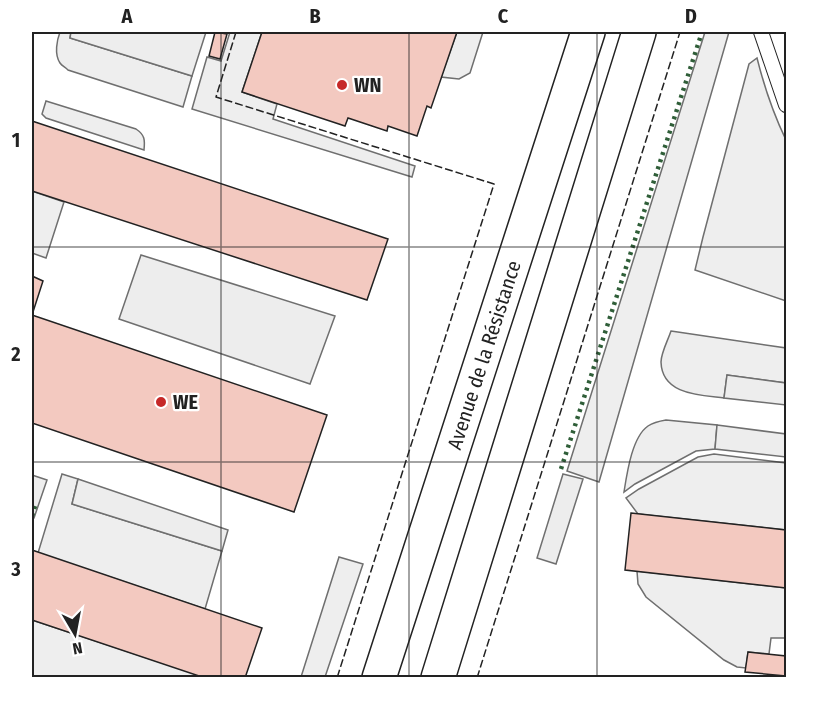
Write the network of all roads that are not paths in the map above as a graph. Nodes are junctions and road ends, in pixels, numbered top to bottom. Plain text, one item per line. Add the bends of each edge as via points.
1 (588, 32) edge
2 (639, 32) edge
3 (761, 32) edge
4 (786, 105) edge
5 (379, 678) edge
6 (438, 678) edge

1 - 5 main road, Avenue de la Résistance
2 - 6 main road
3 - 4 lane

